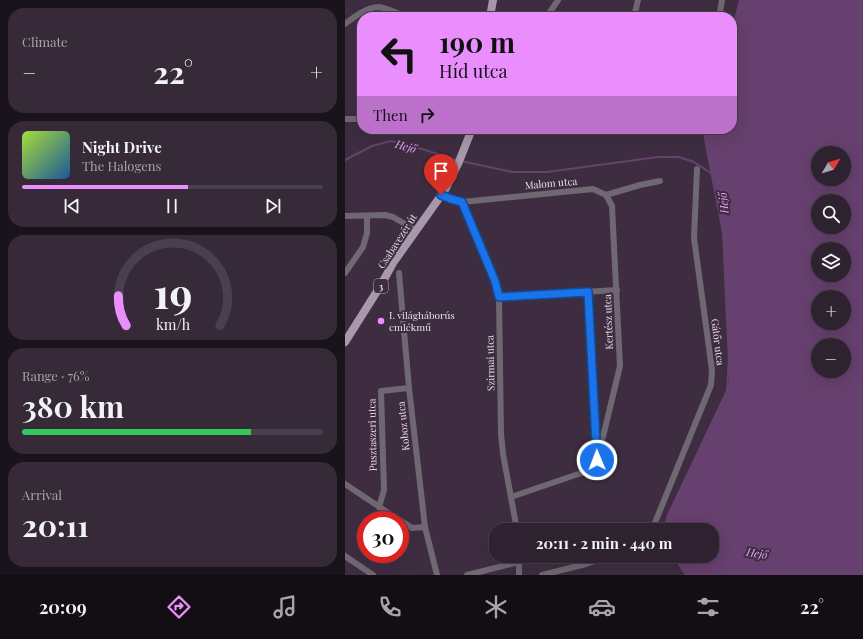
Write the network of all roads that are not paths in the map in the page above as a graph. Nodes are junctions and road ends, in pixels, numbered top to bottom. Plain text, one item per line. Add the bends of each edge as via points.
1 (493, 0) edge
2 (558, 0) edge
3 (638, 0) edge
4 (723, 0) edge
5 (363, 12) edge
6 (394, 12) edge
7 (491, 12) edge
8 (549, 12) edge
9 (635, 12) edge
10 (720, 12) edge
11 (357, 16) edge
12 (345, 24) edge
13 (345, 119) edge
14 (357, 119) edge
15 (470, 134) edge
16 (697, 169) dead end
17 (660, 181) dead end
18 (441, 195) junction
19 (606, 195) junction
20 (462, 202) junction
21 (345, 216) edge
22 (367, 216) junction
23 (415, 230) junction
24 (399, 272) dead end
25 (345, 273) edge
26 (617, 290) junction
27 (588, 292) junction
28 (499, 297) junction
29 (345, 342) edge
30 (409, 388) junction
31 (597, 446) junction
32 (345, 484) edge
33 (511, 498) junction
34 (379, 507) junction
35 (385, 511) edge
36 (516, 523) edge
37 (655, 523) edge
38 (409, 526) edge
39 (425, 527) junction
40 (345, 556) edge
41 (506, 563) edge
42 (519, 563) edge
43 (589, 563) edge
44 (373, 575) edge
45 (437, 575) edge
46 (467, 575) edge
47 (519, 575) edge
48 (541, 575) edge

1 - 7 main road
2 - 8 street
3 - 9 street
4 - 10 street
5 - 6 street via 379,8
11 - 12 street
13 - 14 street
15 - 18 main road, Csabavezér út / 3 via 462,156
16 - 37 street, Gátőr utca via 695,238 712,378
17 - 19 street
18 - 20 street, Malom utca
18 - 23 main road, Csabavezér út / 3
19 - 20 street, Malom utca via 593,189
19 - 26 street, Kertész utca via 612,206
20 - 28 street, Szirmai utca via 495,281
21 - 22 street
22 - 23 street via 393,217
22 - 25 street via 367,233 363,247
23 - 29 main road, Csabavezér út / 3
24 - 30 street, Koboz utca
26 - 27 street
26 - 31 street, Kertész utca via 620,366 602,440
27 - 28 street
27 - 31 street, Kertész utca
28 - 33 street, Szirmai utca via 501,434
30 - 34 street, Pusztaszeri utca via 381,391 384,490
30 - 39 street, Koboz utca
31 - 33 street, Kertész utca via 597,460 587,471
32 - 34 street
33 - 36 street, Szirmai utca
34 - 35 street
38 - 39 street
39 - 45 street, Koboz utca
40 - 44 street
41 - 46 street
42 - 47 street
43 - 48 street

